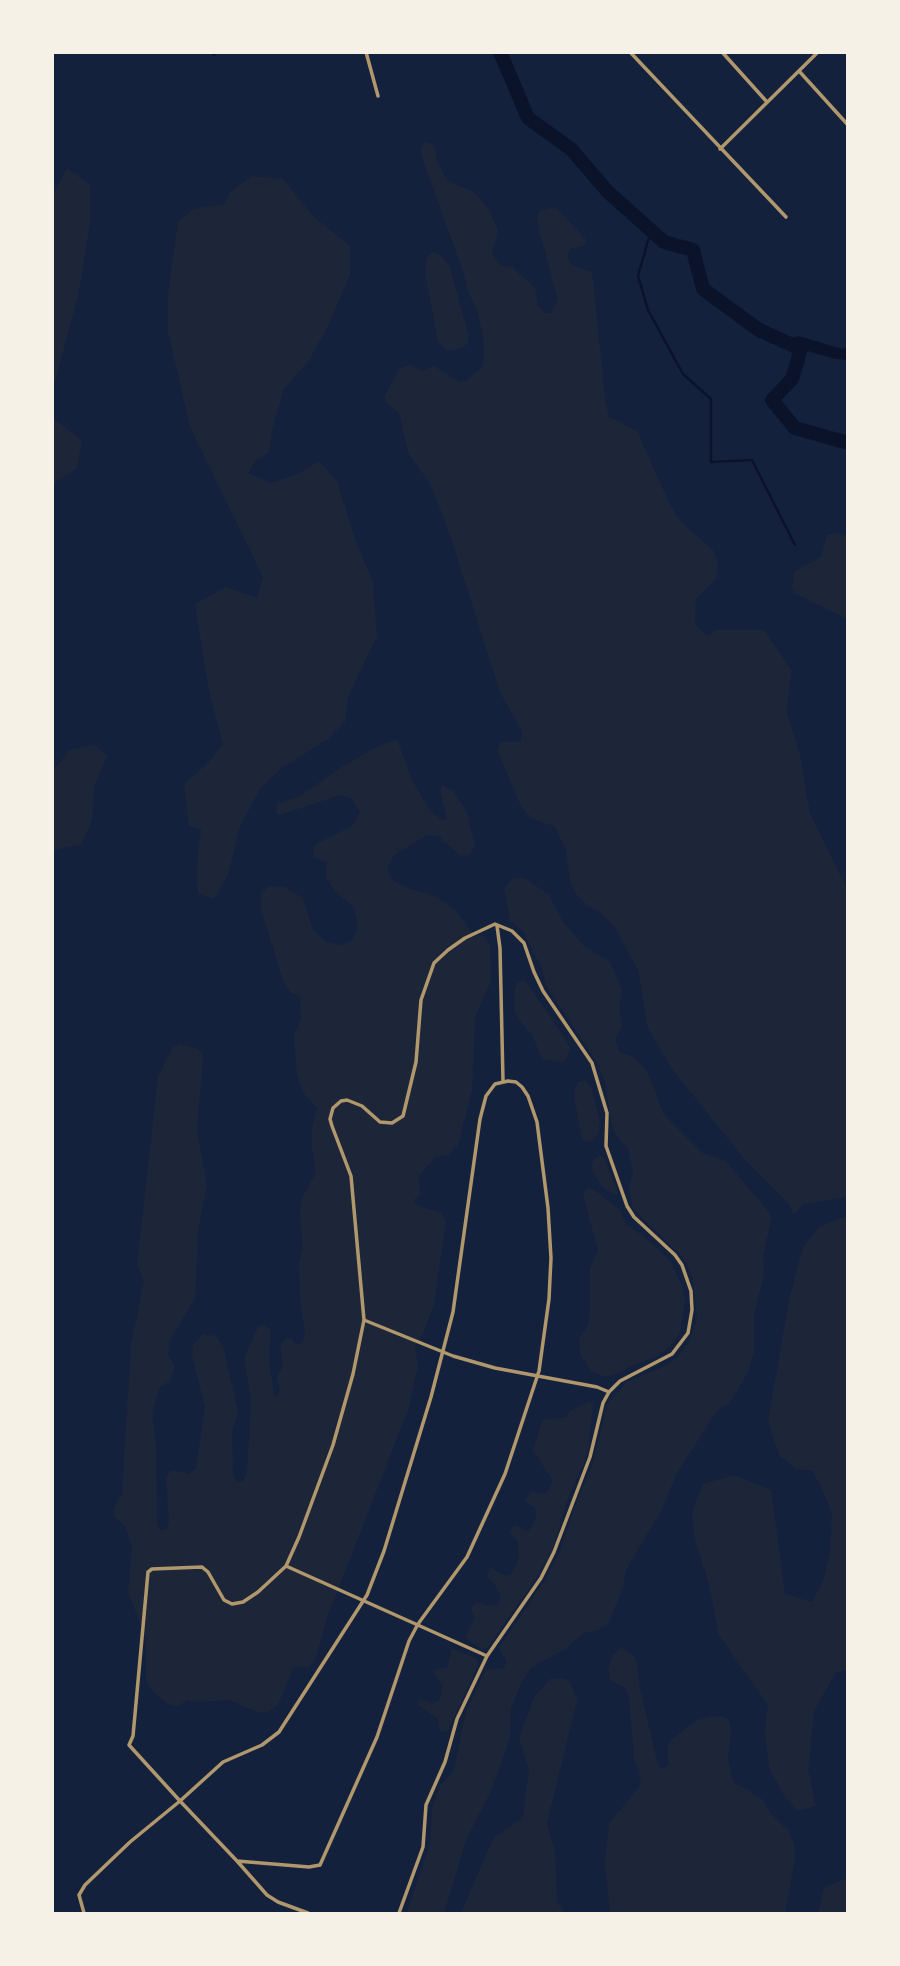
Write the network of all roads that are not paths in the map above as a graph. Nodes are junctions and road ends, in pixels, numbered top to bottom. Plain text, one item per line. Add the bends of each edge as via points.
1 (366, 52) edge
2 (630, 52) edge
3 (722, 52) edge
4 (818, 52) edge
5 (799, 71) junction
6 (378, 96) dead end
7 (766, 103) junction
8 (848, 125) edge
9 (720, 149) junction
10 (786, 217) dead end
11 (496, 925) junction
12 (503, 1081) junction
13 (364, 1320) junction
14 (443, 1352) junction
15 (537, 1377) junction
16 (609, 1392) junction
17 (286, 1566) junction
18 (363, 1601) junction
19 (418, 1624) junction
20 (487, 1656) junction
21 (180, 1801) junction
22 (237, 1861) junction
23 (84, 1913) edge
24 (308, 1913) edge
25 (399, 1913) edge

1 - 6 street
2 - 9 street
3 - 7 street
4 - 5 street
5 - 7 street
5 - 8 street
7 - 9 street
9 - 10 street
11 - 12 street
11 - 13 street via 465,938 430,971 421,1000 416,1062 403,1116 392,1123 380,1122 347,1100 331,1113 351,1176
11 - 16 street via 512,931 524,943 543,991 592,1063 607,1113 606,1146 634,1217 676,1255 688,1276 691,1322 682,1343 672,1354 629,1375
12 - 14 street via 486,1096 480,1119 456,1296
12 - 15 street via 522,1087 534,1112 548,1208 550,1286
13 - 14 street
13 - 17 street via 332,1444
14 - 15 street
14 - 18 street via 384,1551
15 - 16 street
15 - 19 street via 514,1451 482,1527 459,1571
16 - 20 street via 554,1552
17 - 18 street
17 - 21 street via 258,1592 232,1604 224,1600 202,1567 148,1572 129,1745
18 - 19 street
18 - 21 street via 279,1732 223,1762
19 - 20 street
19 - 22 street via 377,1737 324,1859 315,1867
20 - 25 street via 457,1719 429,1797 422,1847
21 - 22 street
21 - 23 street via 85,1885 79,1895
22 - 24 street via 267,1895

